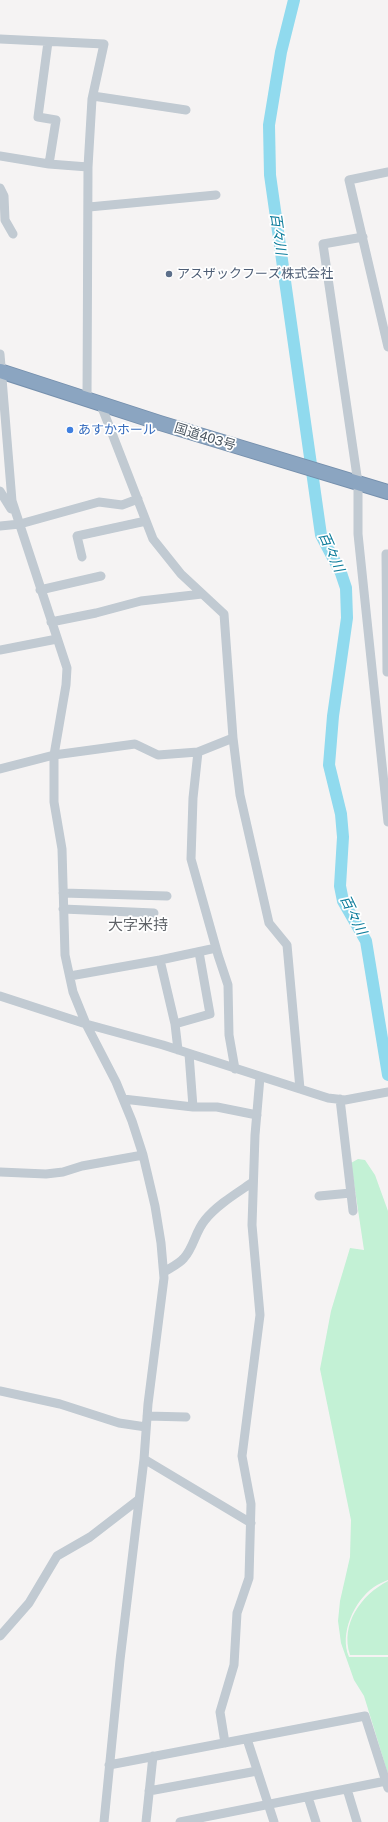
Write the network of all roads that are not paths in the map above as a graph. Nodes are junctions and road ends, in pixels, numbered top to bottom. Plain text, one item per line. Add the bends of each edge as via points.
1 (0, 39) edge
2 (48, 42) junction
3 (93, 96) junction
4 (186, 110) dead end
5 (0, 156) edge
6 (49, 164) junction
7 (88, 167) junction
8 (388, 172) edge
9 (0, 188) edge
10 (216, 195) dead end
11 (89, 206) junction
12 (13, 234) dead end
13 (363, 237) junction
14 (388, 347) edge
15 (0, 354) edge
16 (1, 371) edge
17 (87, 400) junction
18 (101, 404) junction
19 (356, 483) junction
20 (0, 491) edge
21 (388, 492) edge
22 (138, 499) junction
23 (146, 521) junction
24 (20, 524) junction
25 (0, 526) edge
26 (388, 554) edge
27 (82, 557) dead end
28 (101, 576) dead end
29 (40, 590) junction
30 (202, 594) junction
31 (52, 622) junction
32 (56, 639) junction
33 (0, 650) edge
34 (387, 672) dead end
35 (233, 738) junction
36 (198, 752) junction
37 (54, 755) junction
38 (0, 769) edge
39 (388, 822) edge
40 (62, 893) junction
41 (168, 896) dead end
42 (63, 909) junction
43 (154, 913) dead end
44 (216, 948) junction
45 (199, 952) junction
46 (160, 960) junction
47 (70, 976) junction
48 (0, 996) edge
49 (86, 1024) junction
50 (175, 1024) junction
51 (178, 1050) junction
52 (190, 1054) junction
53 (235, 1069) junction
54 (260, 1077) junction
55 (300, 1089) junction
56 (388, 1092) edge
57 (123, 1099) junction
58 (340, 1099) junction
59 (193, 1106) junction
60 (256, 1115) junction
61 (142, 1154) junction
62 (0, 1172) edge
63 (253, 1182) junction
64 (351, 1193) junction
65 (323, 1194) dead end
66 (353, 1211) dead end
67 (164, 1272) junction
68 (0, 1391) edge
69 (147, 1416) junction
70 (186, 1417) dead end
71 (146, 1427) junction
72 (144, 1459) junction
73 (138, 1500) junction
74 (251, 1523) junction
75 (0, 1636) edge
76 (247, 1739) junction
77 (225, 1743) junction
78 (153, 1756) junction
79 (109, 1765) junction
80 (257, 1771) junction
81 (387, 1784) edge
82 (347, 1789) junction
83 (149, 1791) junction
84 (308, 1797) junction
85 (268, 1805) junction
86 (229, 1812) junction
87 (191, 1821) edge
88 (104, 1822) edge
89 (146, 1822) edge
90 (180, 1822) edge
91 (232, 1822) edge
92 (274, 1822) edge
93 (316, 1822) edge
94 (357, 1822) edge

1 - 2 street
2 - 3 street via 104,44
2 - 6 street via 38,117 56,120
3 - 4 street
3 - 7 street
5 - 6 street
6 - 7 street
7 - 11 street
8 - 13 street via 349,180
9 - 12 street via 4,196 5,220
10 - 11 street
11 - 17 street
13 - 14 street
13 - 19 street via 324,244
15 - 16 street
16 - 17 highway, 国道403号
16 - 24 street via 9,480 12,501
17 - 18 highway, 国道403号
18 - 19 highway, 国道403号
18 - 22 street
19 - 21 highway, 国道403号
19 - 39 street via 358,534
20 - 24 street
22 - 23 street
22 - 24 street via 122,505 99,502
23 - 27 street via 77,536
23 - 30 street via 153,539 161,550
24 - 25 street
24 - 29 street
26 - 34 street
28 - 29 street
29 - 31 street
30 - 31 street via 141,601
30 - 35 street via 224,614
31 - 32 street
32 - 33 street
32 - 37 street via 67,668
35 - 36 street
35 - 55 street via 240,794 269,923 287,945
36 - 37 street via 158,755 135,744
36 - 44 street via 193,798 191,860
37 - 38 street
37 - 40 street via 54,802 62,850
40 - 41 street
40 - 42 street
42 - 43 street
42 - 47 street via 65,955
44 - 45 street
44 - 53 street via 228,985 229,1035
45 - 46 street
45 - 50 street via 210,1014
46 - 47 street
46 - 50 street
47 - 49 street via 73,992
48 - 49 street
49 - 51 street
49 - 57 street
50 - 51 street
51 - 52 street
52 - 53 street
52 - 59 street
53 - 54 street
54 - 55 street
54 - 60 street
55 - 58 street
56 - 58 street
57 - 59 street
57 - 61 street
58 - 64 street
59 - 60 street via 217,1107
60 - 63 street
61 - 62 street via 63,1172
61 - 67 street via 155,1206
63 - 67 street via 206,1219 184,1258
63 - 74 street via 252,1225 260,1316 242,1456 251,1504
64 - 65 street
64 - 66 street
67 - 69 street
68 - 71 street via 60,1404 119,1423
69 - 70 street
69 - 71 street
71 - 72 street
72 - 73 street
72 - 74 street
73 - 75 street via 90,1537 57,1556 29,1603
73 - 79 street
74 - 77 street via 249,1578 237,1613 234,1665 220,1712
76 - 77 street
76 - 80 street
76 - 81 street via 365,1716
77 - 78 street
78 - 79 street
78 - 83 street
79 - 88 street
80 - 83 street
80 - 85 street
81 - 82 street
82 - 84 street
82 - 94 street
83 - 89 street
84 - 85 street
84 - 93 street
85 - 86 street
85 - 92 street
86 - 87 street
86 - 91 street
87 - 90 street

